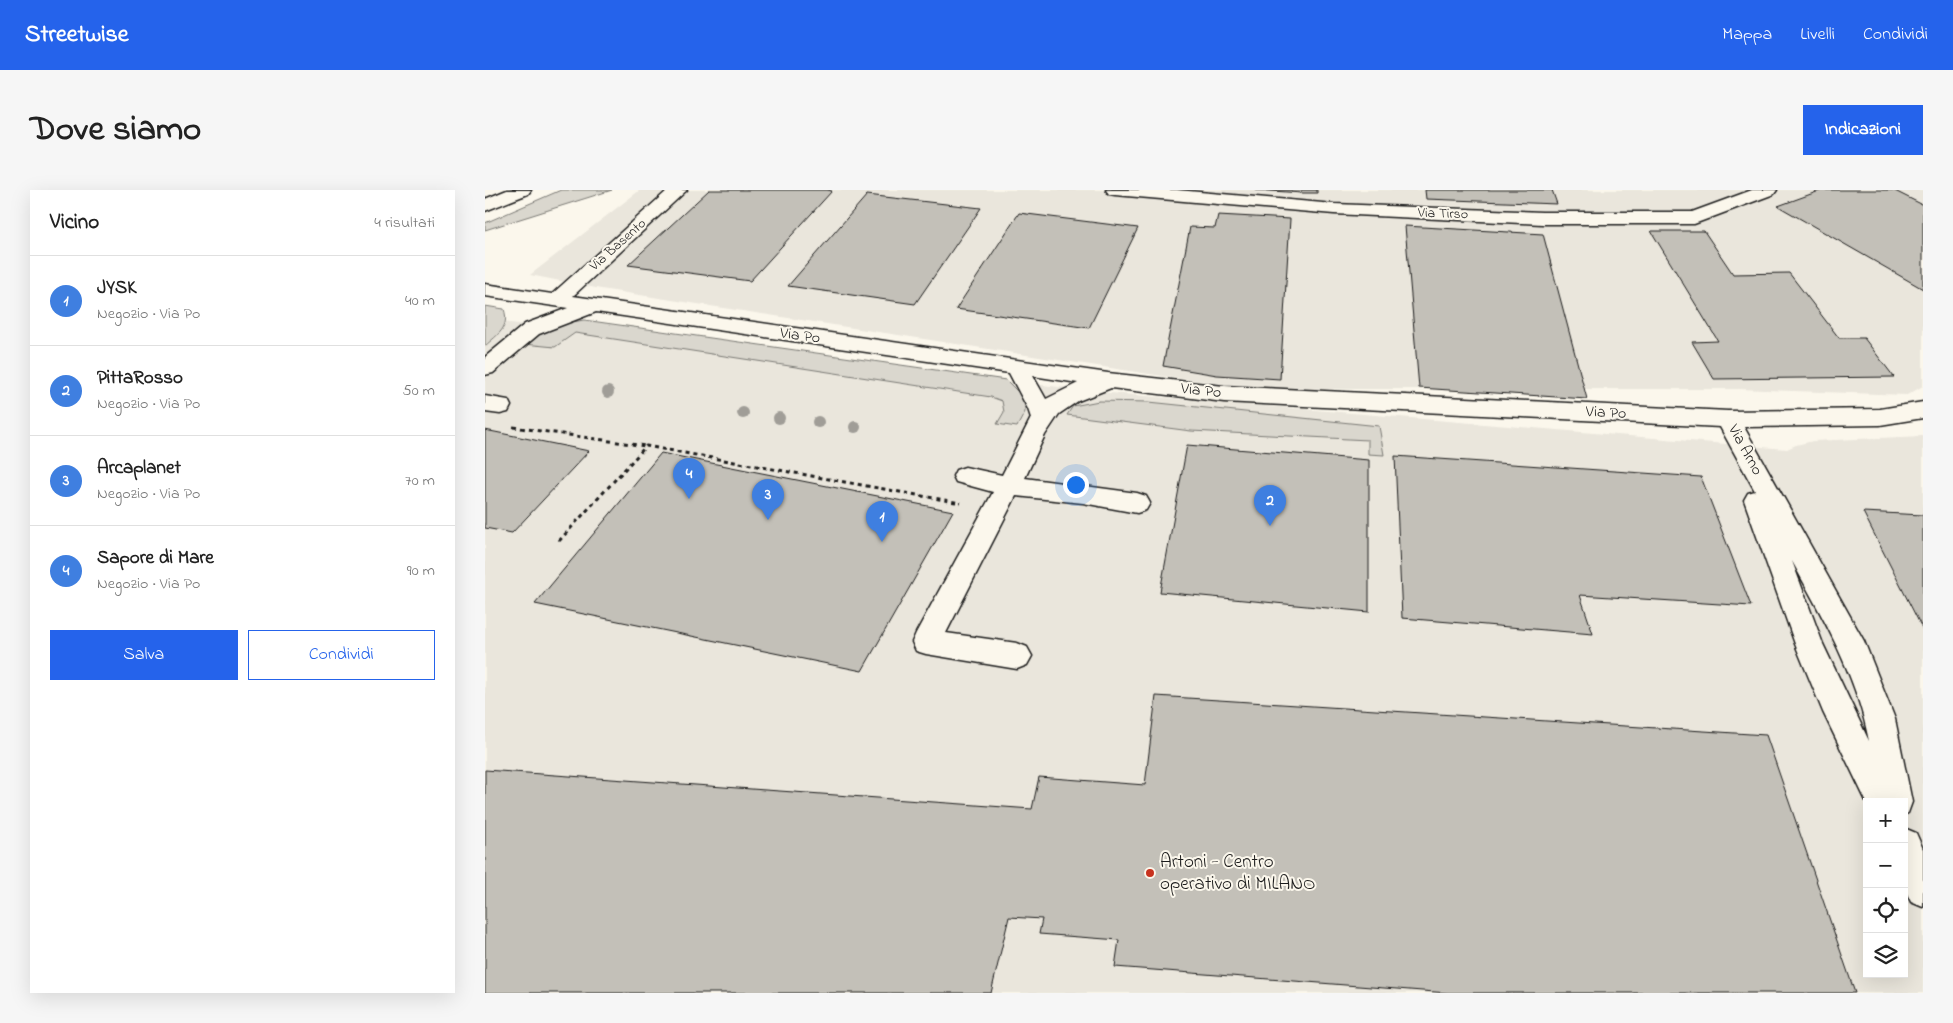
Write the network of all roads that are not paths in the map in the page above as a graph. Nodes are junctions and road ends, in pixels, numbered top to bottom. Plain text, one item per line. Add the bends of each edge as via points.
1 (511, 190) edge
2 (522, 190) edge
3 (679, 190) edge
4 (1115, 190) edge
5 (1768, 190) edge
6 (485, 197) edge
7 (485, 206) edge
8 (485, 290) edge
9 (526, 296) junction
10 (557, 300) junction
11 (595, 306) junction
12 (519, 340) junction
13 (1017, 367) junction
14 (485, 368) edge
15 (1108, 380) junction
16 (1923, 410) edge
17 (1728, 419) junction
18 (1043, 421) junction
19 (965, 476) dead end
20 (1009, 486) junction
21 (1137, 503) dead end
22 (1017, 656) dead end
23 (1881, 798) edge
24 (1895, 798) edge
25 (1908, 854) edge
26 (1923, 890) edge

1 - 6 street
2 - 7 street
3 - 10 street, Via Basento
4 - 5 street, Via Tirso via 1334,210 1552,218 1694,218
8 - 9 street, Via Po
9 - 10 street, Via Po
9 - 12 street
10 - 11 street, Via Po
11 - 12 street via 549,321
11 - 13 street, Via Po
12 - 14 street
13 - 15 street, Via Po
13 - 18 street via 1040,409
15 - 17 street, Via Po via 1224,394
15 - 18 street via 1069,396 1052,407
16 - 17 street, Via Po via 1880,417
17 - 23 street, Via Arno via 1809,644 1838,712
17 - 24 street, Via Arno via 1850,641 1880,719
18 - 20 street
19 - 20 street
20 - 21 street
20 - 22 street via 926,642
25 - 26 street

